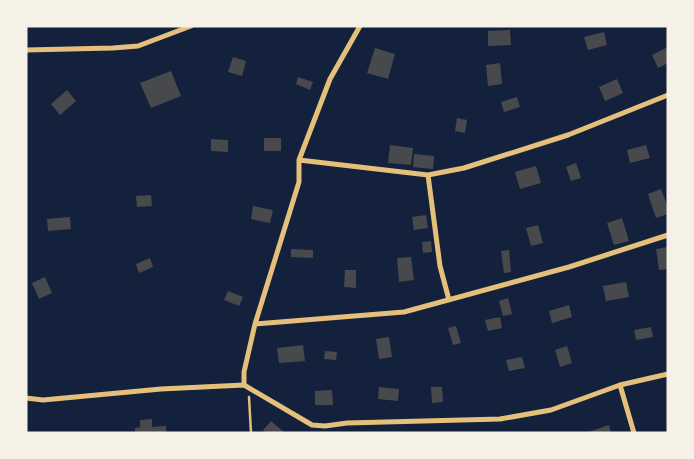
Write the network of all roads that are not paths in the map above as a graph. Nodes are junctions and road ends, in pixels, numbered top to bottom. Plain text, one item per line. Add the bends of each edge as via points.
1 (192, 26) edge
2 (360, 26) edge
3 (26, 50) edge
4 (668, 95) edge
5 (299, 160) junction
6 (428, 176) junction
7 (668, 235) edge
8 (449, 300) junction
9 (255, 324) junction
10 (668, 374) edge
11 (620, 385) junction
12 (246, 386) junction
13 (26, 398) edge
14 (634, 433) edge

1 - 3 street via 138,46
2 - 5 street via 330,78
4 - 6 street via 568,135
5 - 6 street
5 - 9 street via 299,182
6 - 8 street via 440,266
7 - 8 street via 570,267
8 - 9 street via 404,312
9 - 12 street via 244,372
10 - 11 street
11 - 12 street via 551,410 500,419 325,426 312,425
11 - 14 street
12 - 13 street via 161,389 43,400

